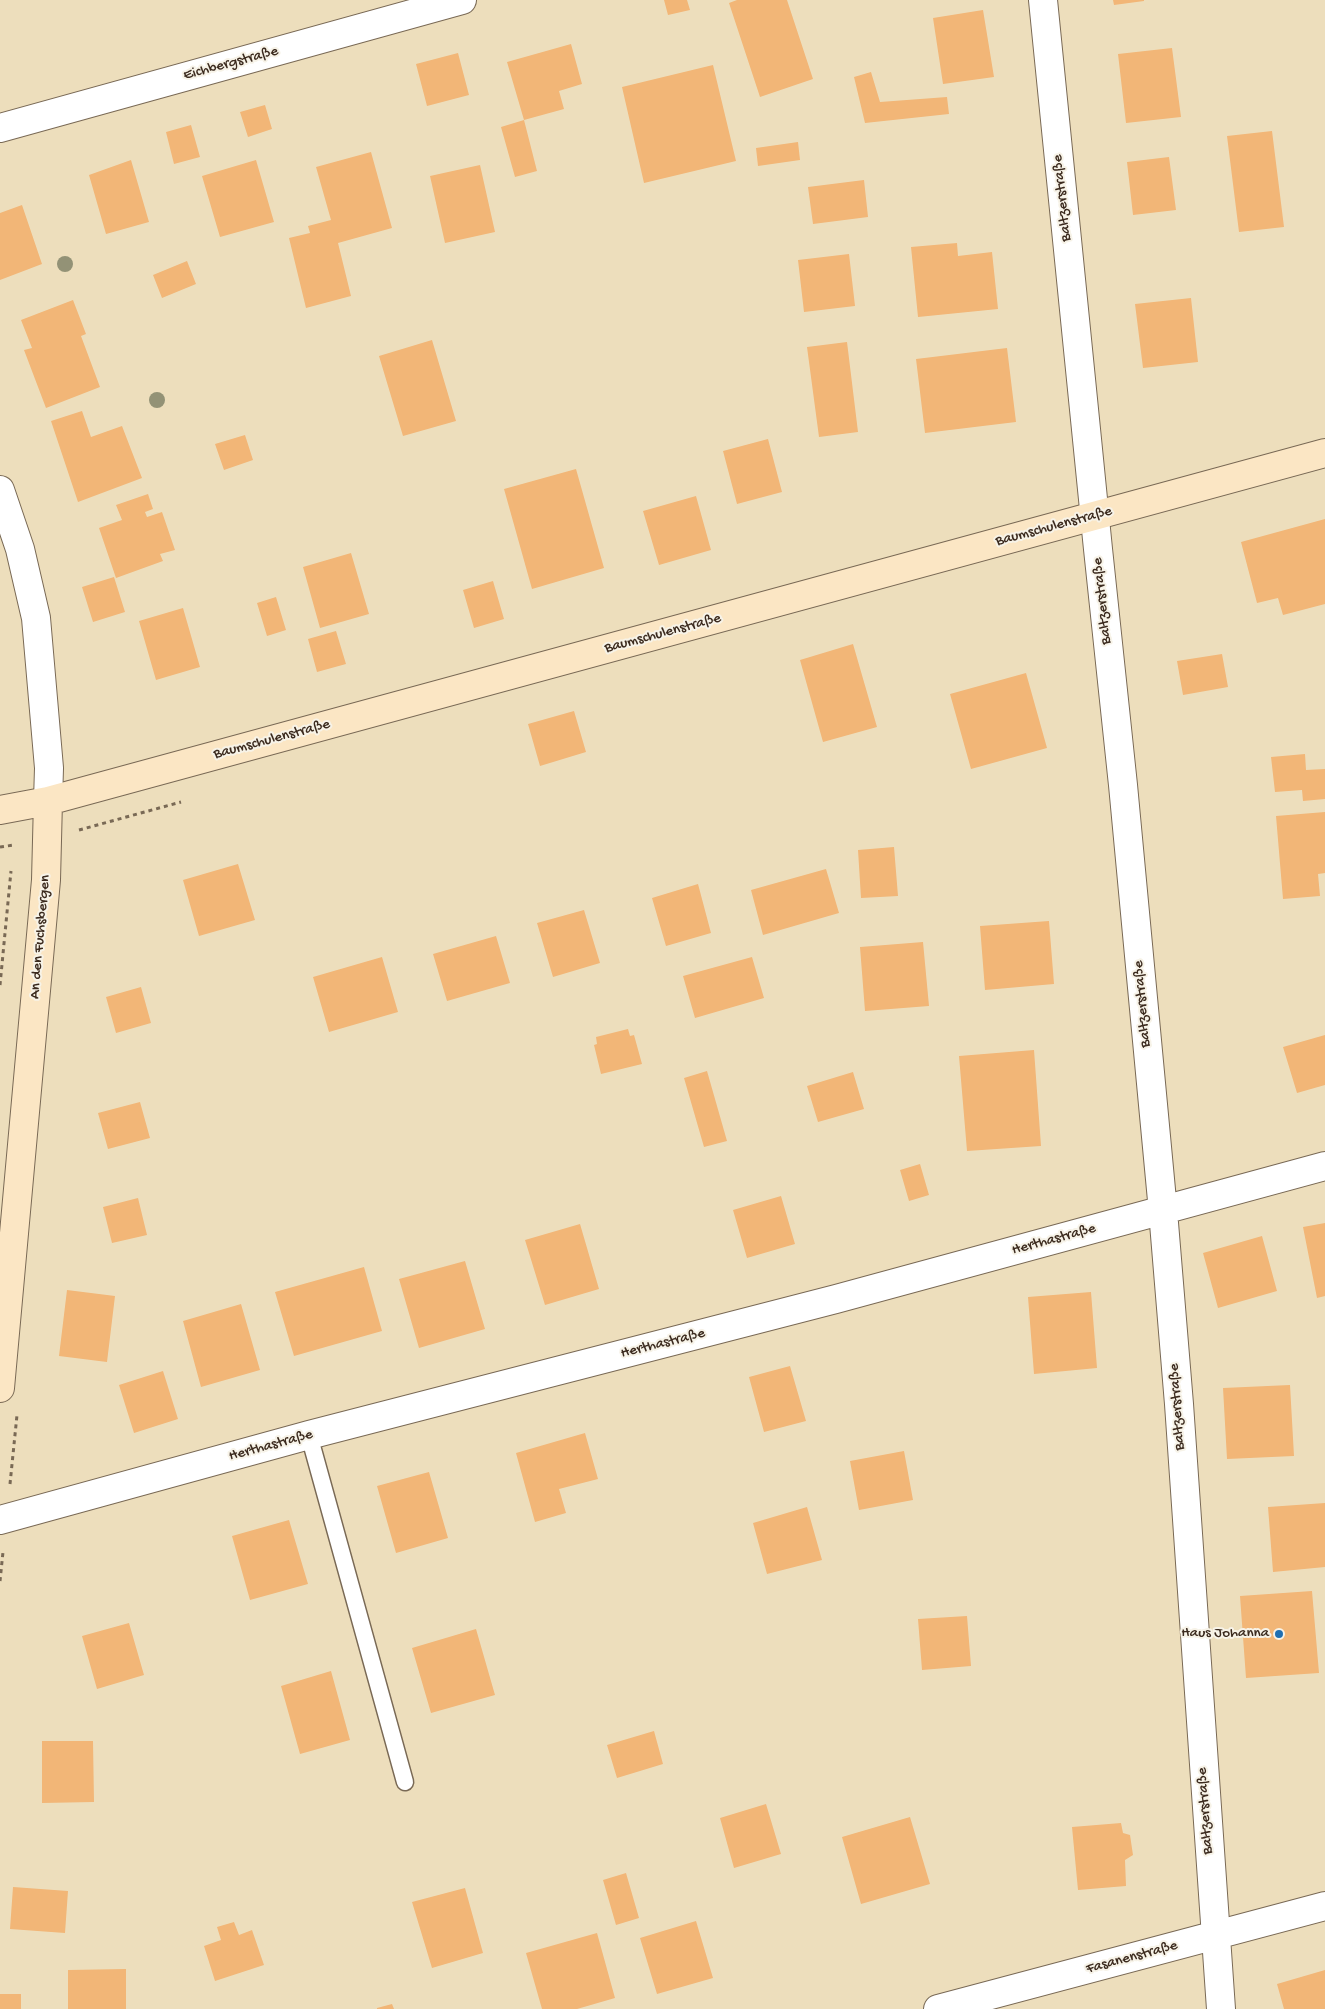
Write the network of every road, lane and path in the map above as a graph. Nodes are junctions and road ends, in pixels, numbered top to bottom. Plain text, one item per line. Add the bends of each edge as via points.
1 (462, 0) edge
2 (1043, 0) edge
3 (0, 128) edge
4 (1325, 452) edge
5 (0, 490) edge
6 (1095, 516) junction
7 (48, 801) junction
8 (0, 810) edge
9 (13, 845) dead end
10 (12, 854) dead end
11 (12, 864) dead end
12 (0, 985) edge
13 (1325, 1166) edge
14 (1163, 1211) junction
15 (0, 1388) edge
16 (309, 1435) junction
17 (0, 1520) edge
18 (405, 1782) dead end
19 (1325, 1906) edge
20 (1215, 1936) junction
21 (938, 2009) edge
22 (1221, 2009) edge

1 - 3 street, Eichbergstraße
2 - 6 street, Baltzerstraße
4 - 6 street, Baumschulenstraße
5 - 7 street, An den Fuchsbergen via 20,549 36,618 49,768
6 - 7 street, Baumschulenstraße
6 - 14 street, Baltzerstraße
7 - 8 street, Baumschulenstraße
7 - 15 street, An den Fuchsbergen via 46,880
9 - 10 path
11 - 12 path
13 - 14 street, Herthastraße
14 - 16 street, Herthastraße
14 - 20 street, Baltzerstraße
16 - 17 street, Herthastraße
16 - 18 lane
19 - 20 street, Fasanenstraße
20 - 21 street, Fasanenstraße
20 - 22 street, Baltzerstraße

